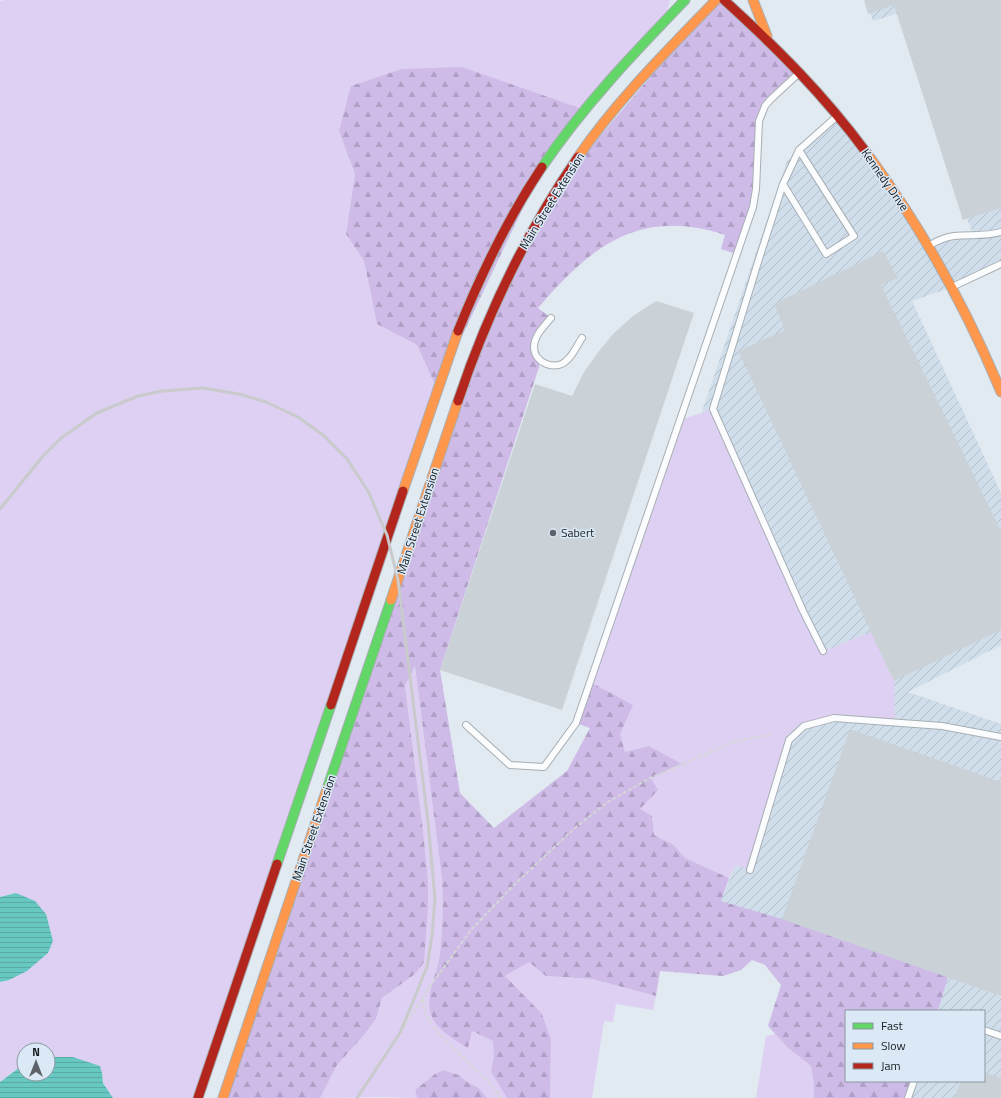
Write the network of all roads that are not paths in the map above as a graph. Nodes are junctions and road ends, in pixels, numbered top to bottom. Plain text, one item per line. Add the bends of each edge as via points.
1 (670, 0) edge
2 (685, 0) edge
3 (716, 0) edge
4 (724, 0) edge
5 (753, 0) edge
6 (665, 20) junction
7 (769, 42) junction
8 (800, 72) junction
9 (838, 116) junction
10 (799, 150) junction
11 (783, 184) junction
12 (1001, 232) edge
13 (928, 245) junction
14 (1001, 264) edge
15 (952, 287) junction
16 (550, 318) dead end
17 (582, 338) dead end
18 (1001, 392) edge
19 (823, 651) dead end
20 (466, 724) dead end
21 (1001, 737) edge
22 (750, 870) dead end
23 (985, 1030) edge
24 (1001, 1036) edge
25 (914, 1082) edge
26 (198, 1098) edge
27 (223, 1098) edge
28 (908, 1098) edge

1 - 6 main road
2 - 6 main road, Main Street Extension
3 - 27 main road, Main Street Extension via 638,83 589,142 535,223 494,304 467,375
4 - 7 main road, Kennedy Drive
5 - 7 main road
6 - 26 main road, Main Street Extension via 608,82 553,150 500,239 472,296 442,376
7 - 8 main road, Kennedy Drive
8 - 9 main road, Kennedy Drive
8 - 20 lane via 770,100 759,121 753,207 576,723 544,767 510,765
9 - 10 lane
9 - 13 main road, Kennedy Drive via 879,170
10 - 11 lane
10 - 11 lane via 854,236 826,254
11 - 19 lane via 713,409
12 - 13 lane via 980,236 954,236
13 - 15 main road, Kennedy Drive
14 - 15 lane
15 - 18 main road, Kennedy Drive
16 - 17 lane via 534,342 534,353 541,362 550,365 562,364 567,361
21 - 22 lane via 942,726 834,718 804,726 789,740
23 - 24 lane
25 - 28 lane

